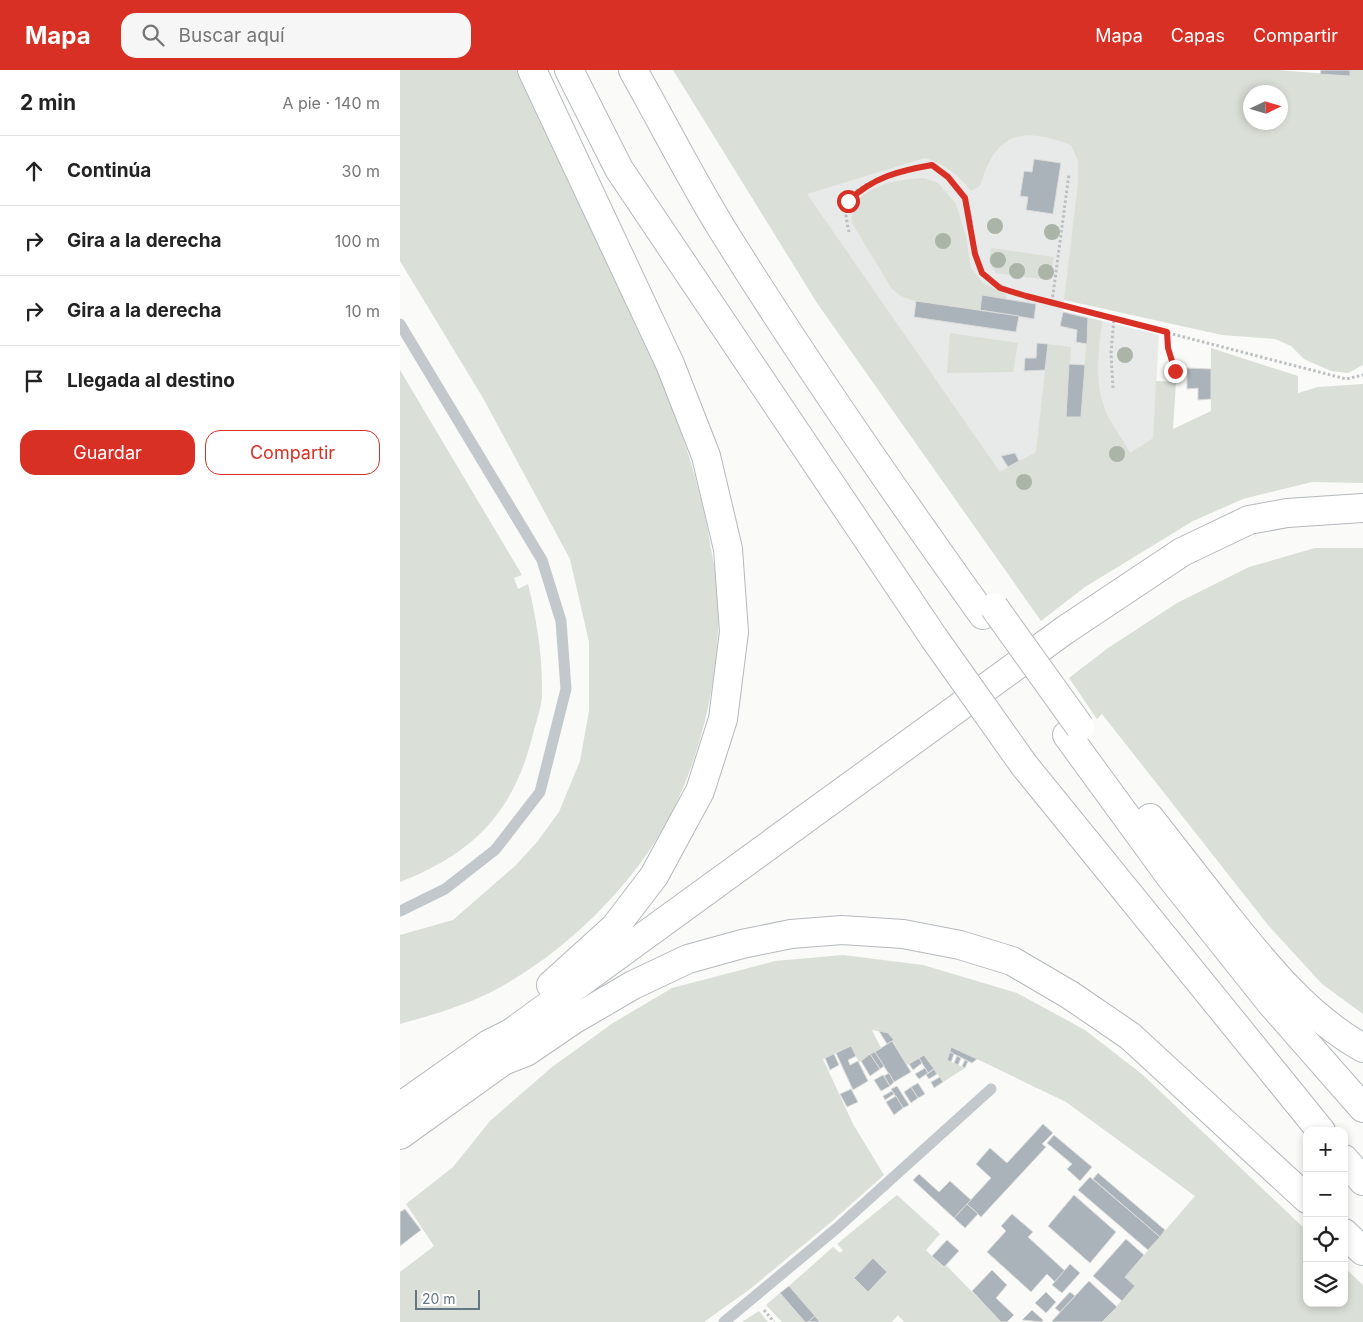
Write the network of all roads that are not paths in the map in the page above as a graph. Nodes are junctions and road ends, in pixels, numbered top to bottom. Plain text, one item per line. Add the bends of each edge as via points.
1 (532, 70) edge
2 (569, 70) edge
3 (633, 70) edge
4 (400, 324) edge
5 (1363, 508) edge
6 (1363, 522) edge
7 (1073, 731) junction
8 (400, 911) edge
9 (1363, 1048) edge
10 (496, 1053) junction
11 (991, 1089) dead end
12 (400, 1107) edge
13 (1363, 1108) edge
14 (1318, 1127) edge
15 (400, 1135) edge
16 (1348, 1164) edge
17 (1363, 1181) edge
18 (1303, 1195) edge
19 (1348, 1237) edge
20 (1363, 1251) edge
21 (724, 1322) edge

1 - 10 highway via 670,364 706,456 728,549 734,632 723,719 700,791 654,876 615,927 505,1022
2 - 14 highway, bridge via 619,169 934,638 1024,765
3 - 7 highway via 721,227 862,446 988,611
4 - 8 lane via 542,560 561,621 566,689 540,792 495,850 445,889
5 - 10 highway via 1287,513 1249,520 1182,552 1065,630 526,1023
6 - 10 highway via 1290,524 1191,562 1085,633 519,1042
7 - 9 highway via 1259,956 1311,1012
7 - 13 highway via 1172,879 1258,987
10 - 12 highway
10 - 15 highway
10 - 18 highway via 526,1052 633,985 688,959 791,934 842,930 903,934 960,945 1012,962 1070,995 1130,1036
11 - 21 lane via 837,1228
16 - 17 highway
19 - 20 highway

